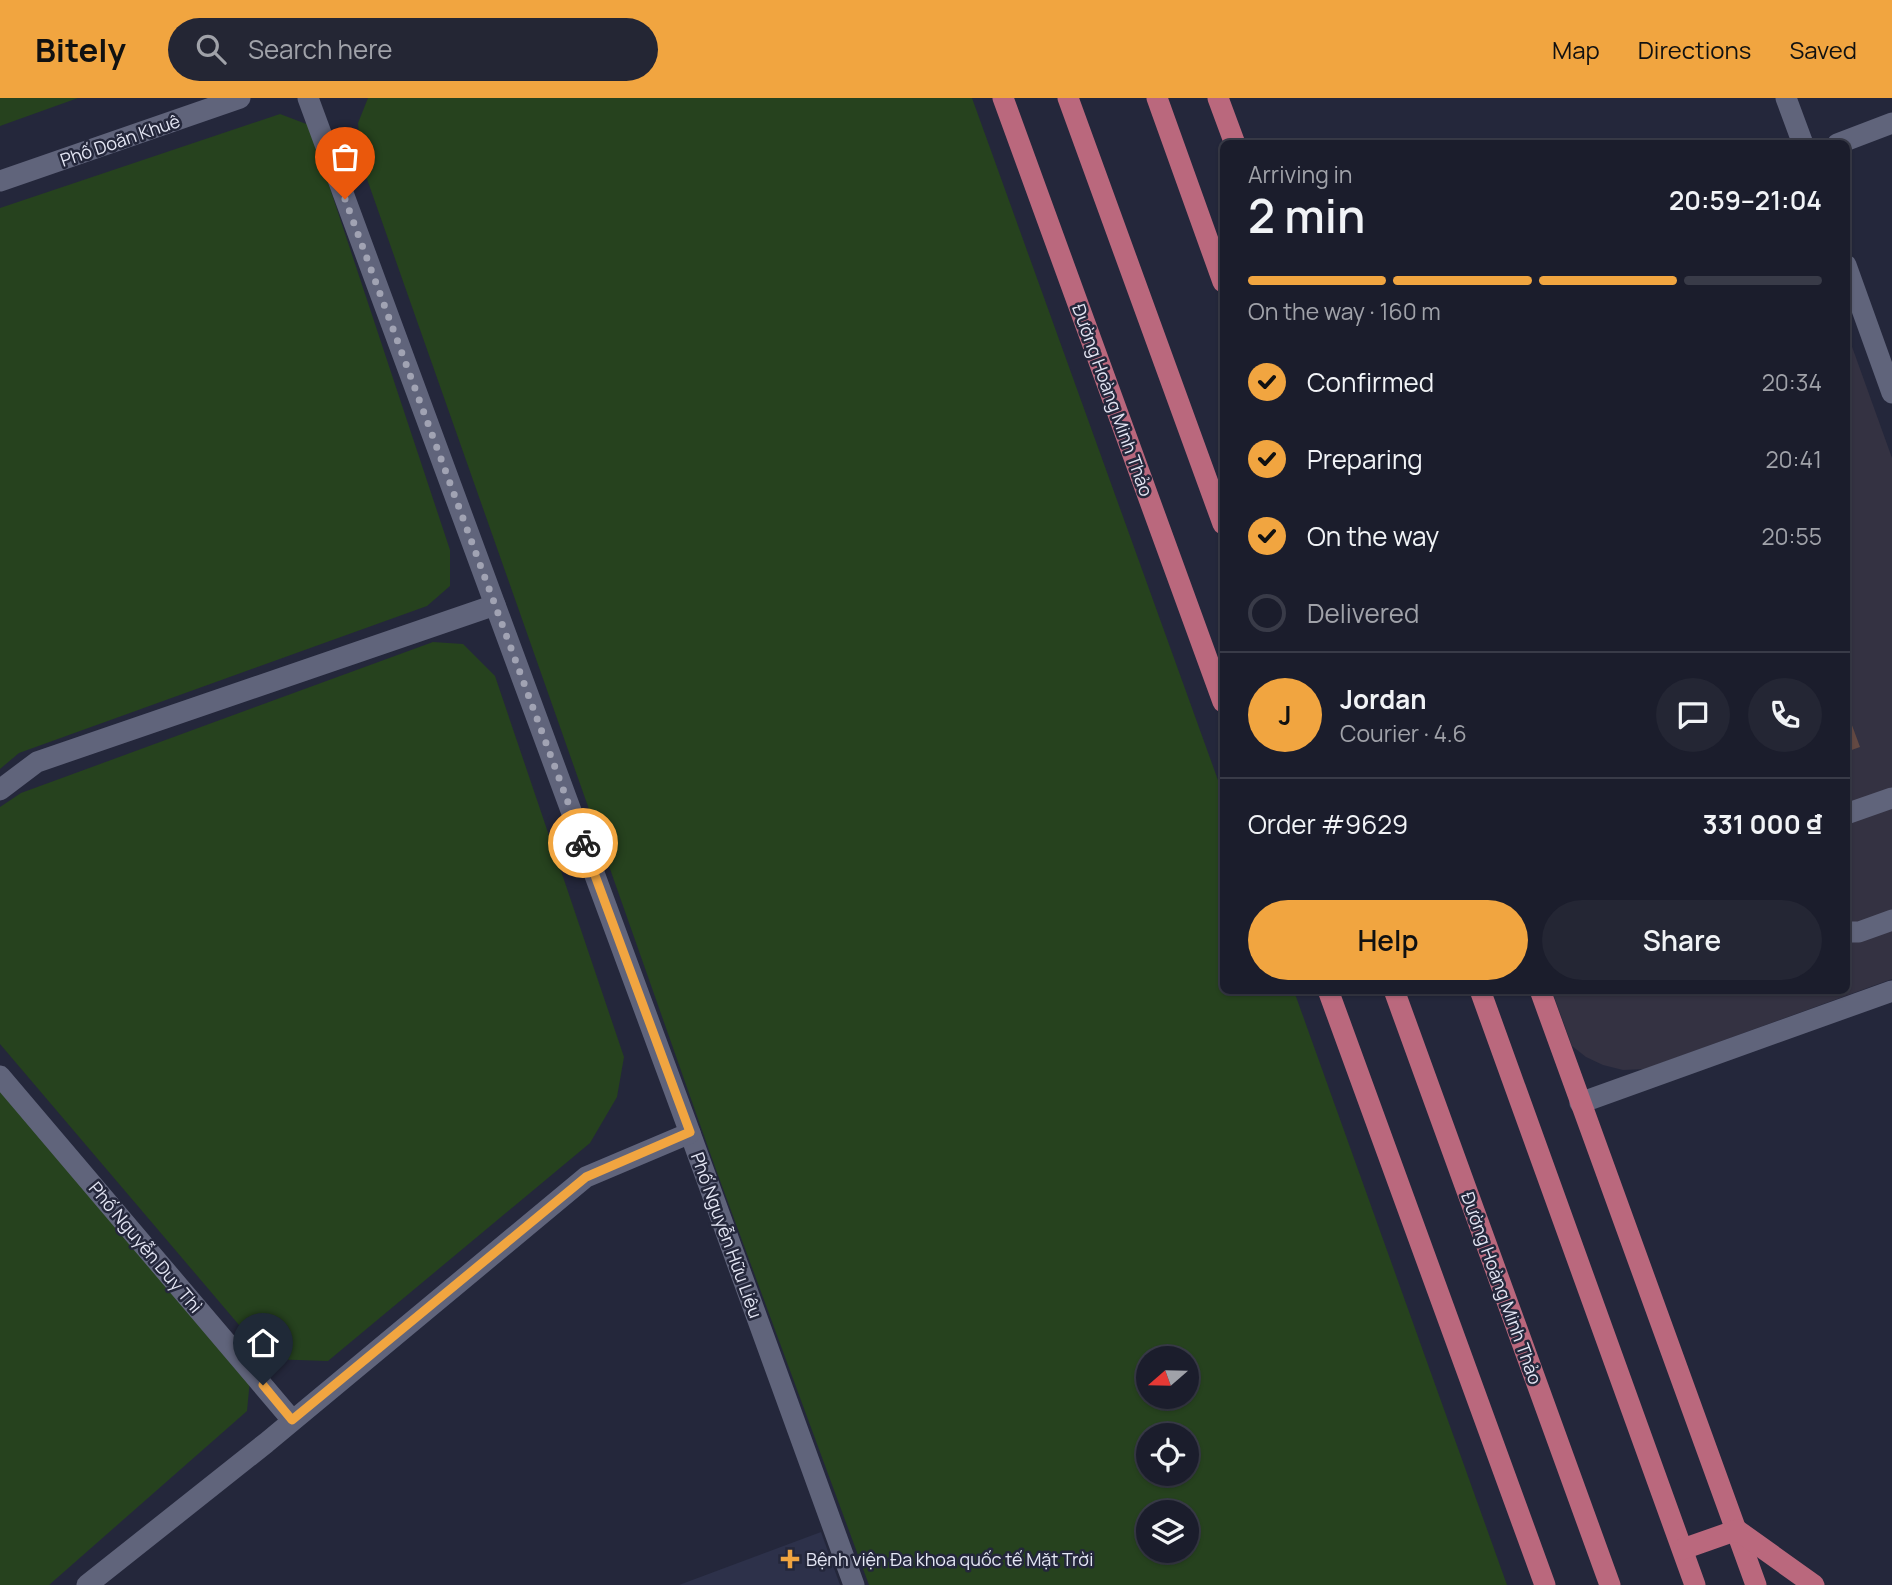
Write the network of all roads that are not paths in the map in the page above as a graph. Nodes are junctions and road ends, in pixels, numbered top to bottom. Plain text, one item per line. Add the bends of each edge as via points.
1 (240, 98) edge
2 (308, 98) edge
3 (1003, 98) edge
4 (1068, 98) edge
5 (1157, 98) edge
6 (1218, 98) edge
7 (1786, 98) edge
8 (1892, 123) edge
9 (1234, 140) edge
10 (1802, 140) edge
11 (1847, 140) edge
12 (0, 181) edge
13 (1220, 274) edge
14 (1850, 276) edge
15 (1892, 393) edge
16 (1220, 516) edge
17 (495, 605) junction
18 (1220, 694) edge
19 (0, 789) edge
20 (1892, 798) edge
21 (1850, 813) edge
22 (1892, 920) edge
23 (1850, 932) edge
24 (1892, 991) edge
25 (1329, 994) edge
26 (1395, 994) edge
27 (1481, 994) edge
28 (1541, 994) edge
29 (0, 1076) edge
30 (1580, 1102) junction
31 (690, 1132) junction
32 (292, 1420) junction
33 (1737, 1530) junction
34 (1683, 1549) junction
35 (1606, 1584) edge
36 (87, 1585) edge
37 (854, 1585) edge
38 (1545, 1585) edge
39 (1695, 1585) edge
40 (1756, 1585) edge
41 (1814, 1585) edge

1 - 12 street, Phố Doãn Khuê
2 - 17 street, Phố Nguyễn Hữu Liêu
3 - 18 main road, Đường Hoàng Minh Thảo
4 - 16 main road
5 - 13 main road
6 - 9 main road
7 - 10 street
8 - 11 street
14 - 15 street
17 - 19 street via 37,762
17 - 31 street, Phố Nguyễn Hữu Liêu
20 - 21 street
22 - 23 street
24 - 30 street
25 - 38 main road
26 - 35 main road, Đường Hoàng Minh Thảo
27 - 34 main road
28 - 30 main road
29 - 32 street, Phố Nguyễn Duy Thì
30 - 33 main road
31 - 32 street via 586,1177
31 - 37 street, Phố Nguyễn Hữu Liêu
32 - 36 street
33 - 34 main road
33 - 40 main road
33 - 41 main road
34 - 39 main road

